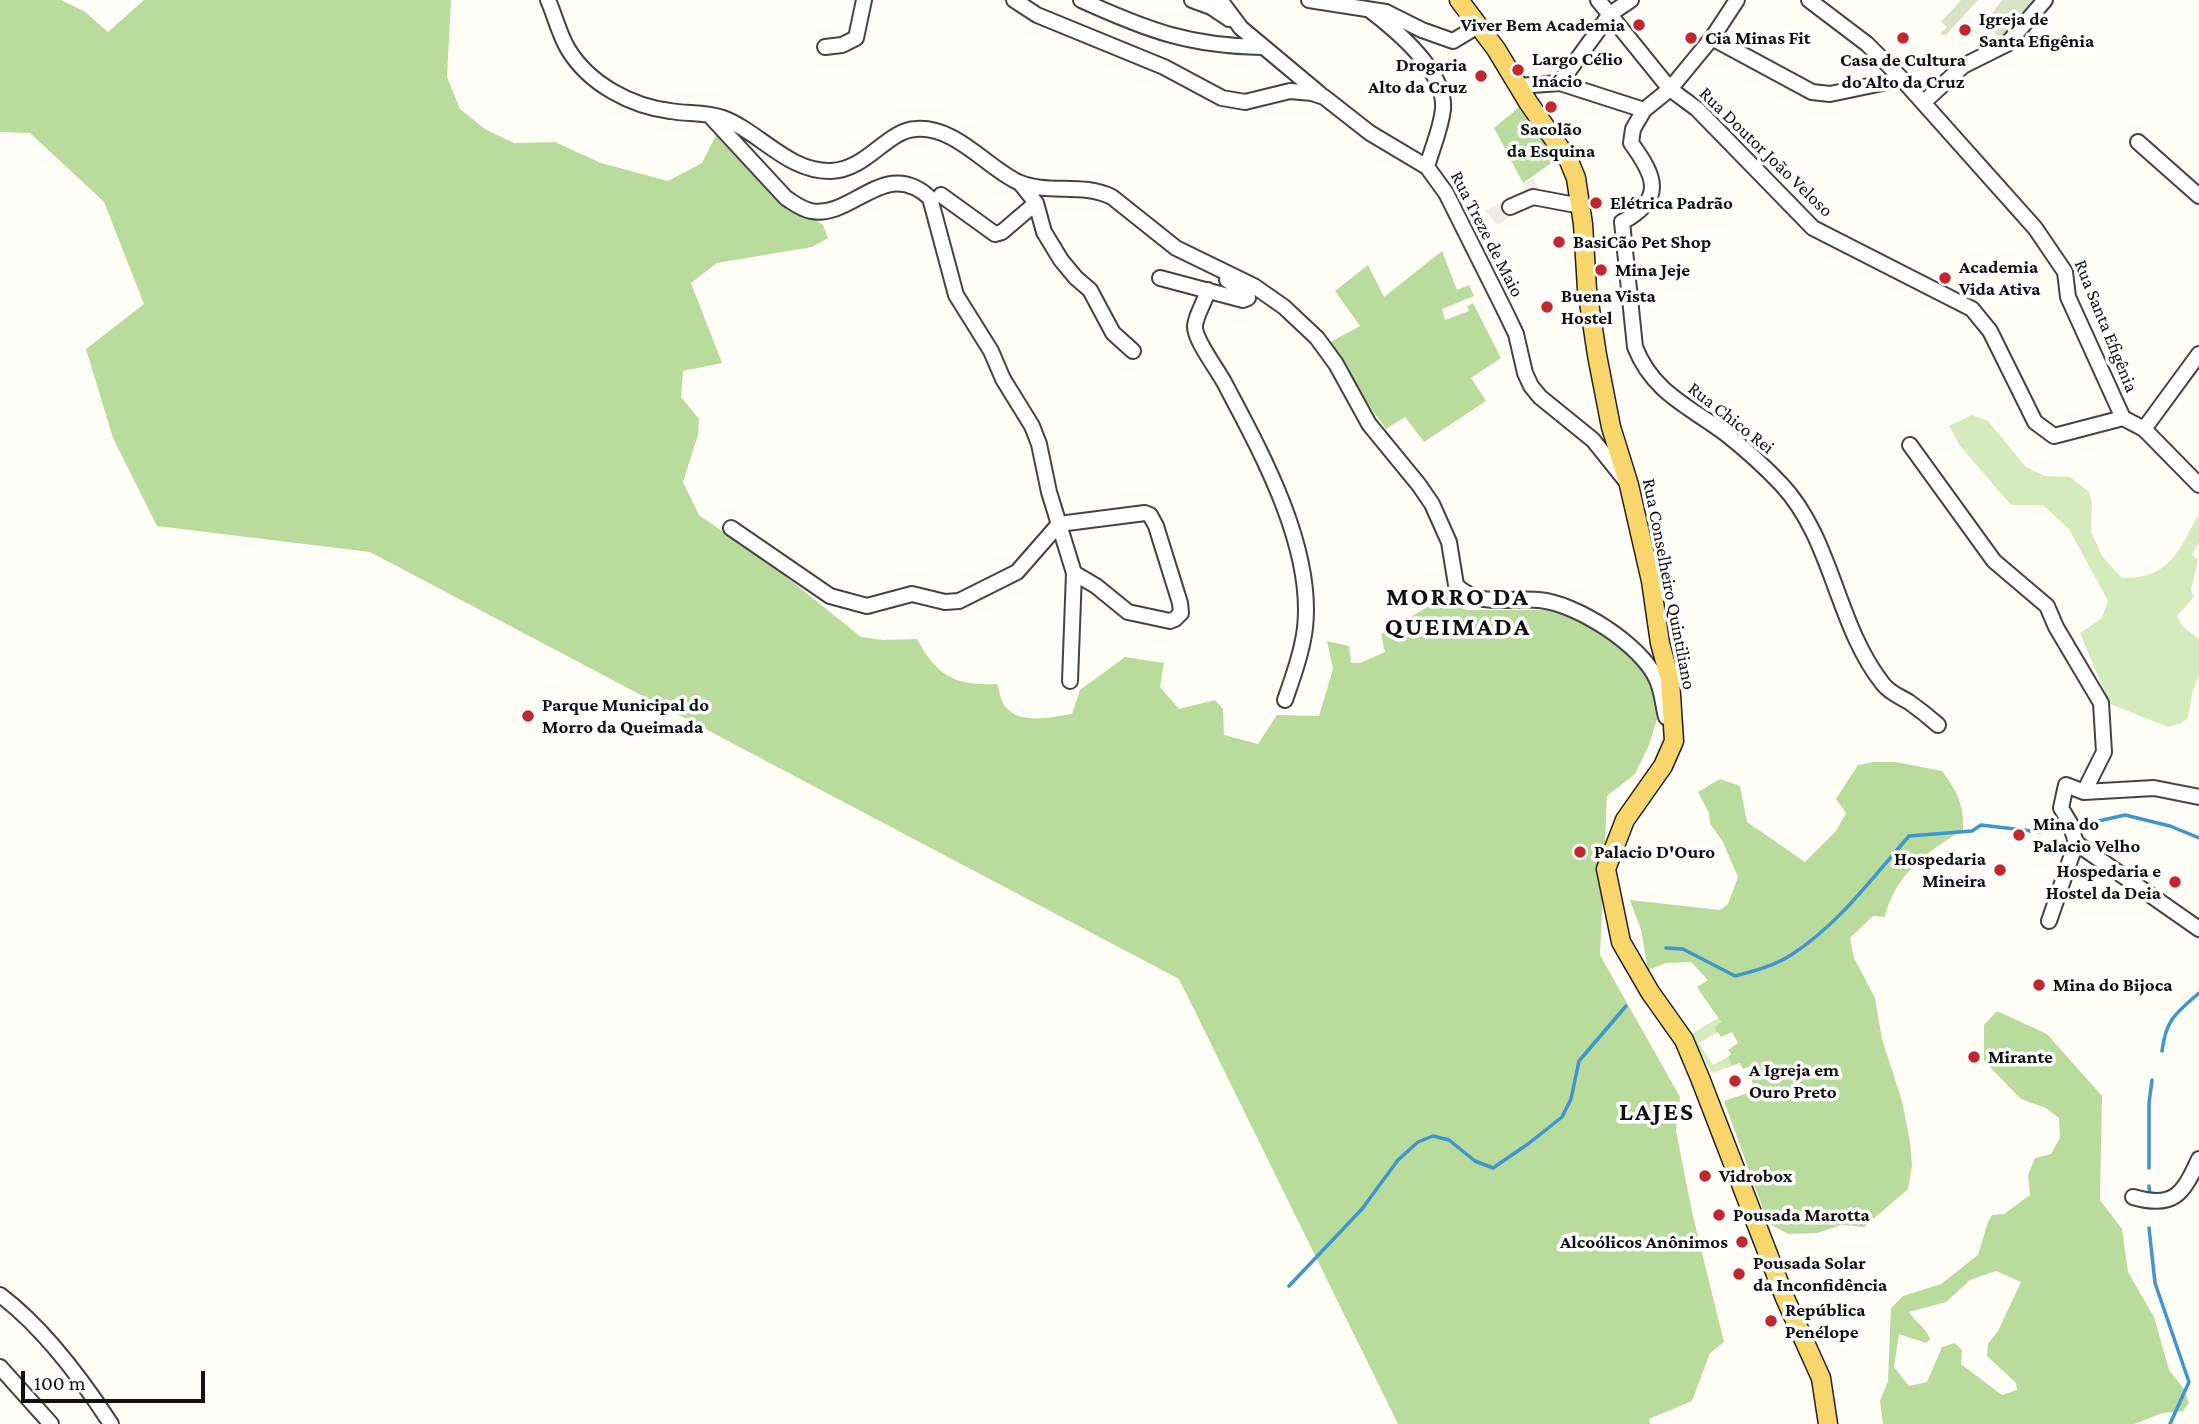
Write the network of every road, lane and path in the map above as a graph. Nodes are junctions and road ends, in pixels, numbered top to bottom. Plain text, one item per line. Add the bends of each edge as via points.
1 (548, 0) edge
2 (864, 0) edge
3 (1014, 0) edge
4 (1081, 0) edge
5 (1192, 0) edge
6 (1220, 0) edge
7 (1309, 0) edge
8 (1459, 0) edge
9 (1598, 0) edge
10 (1631, 0) edge
11 (1737, 0) edge
12 (1809, 0) edge
13 (2045, 0) edge
14 (1371, 11) junction
15 (1610, 14) junction
16 (1478, 26) junction
17 (1241, 28) junction
18 (1712, 38) junction
19 (825, 47) dead end
20 (1262, 47) junction
21 (1902, 79) junction
22 (1560, 83) junction
23 (1518, 86) junction
24 (1670, 89) junction
25 (1324, 97) junction
26 (1924, 102) junction
27 (1644, 110) junction
28 (709, 114) junction
29 (2138, 142) dead end
30 (1427, 167) junction
31 (1020, 183) junction
32 (941, 195) dead end
33 (2199, 196) edge
34 (1036, 204) junction
35 (1581, 206) junction
36 (1510, 207) dead end
37 (1188, 256) junction
38 (1160, 278) dead end
39 (1208, 290) junction
40 (1133, 351) dead end
41 (2199, 354) edge
42 (2123, 418) junction
43 (2144, 429) junction
44 (1910, 445) dead end
45 (1629, 485) junction
46 (2199, 485) edge
47 (1059, 524) junction
48 (731, 528) dead end
49 (1074, 573) junction
50 (1070, 681) dead end
51 (1285, 700) dead end
52 (1938, 725) dead end
53 (1674, 741) junction
54 (2084, 792) junction
55 (2199, 797) edge
56 (2076, 843) junction
57 (2049, 921) dead end
58 (2199, 928) edge
59 (2199, 1159) edge
60 (2133, 1197) dead end
61 (0, 1295) edge
62 (0, 1367) edge
63 (51, 1424) edge
64 (111, 1424) edge
65 (1828, 1424) edge

1 - 28 street via 569,50 600,83 644,105
2 - 19 street via 856,38
3 - 25 street, Rua Treze de Maio via 1037,15 1164,67 1222,99 1245,102 1290,91
4 - 20 street via 1181,39
5 - 17 street via 1211,6
6 - 17 street
7 - 14 street
8 - 16 main road, Rua Conselheiro Quintiliano
9 - 15 street
10 - 15 street
11 - 18 street
12 - 21 street, Rua Santa Efigênia via 1867,44
13 - 26 street via 2007,44 1963,66
14 - 16 street via 1386,12 1453,41
14 - 30 street via 1400,33 1441,91 1443,111
15 - 22 street
15 - 24 street
16 - 23 main road, Rua Conselheiro Quintiliano
17 - 20 street
18 - 21 street via 1812,92 1830,94
18 - 24 street
20 - 25 street
21 - 26 street, Rua Santa Efigênia
22 - 23 street
22 - 27 street
23 - 35 main road, Rua Conselheiro Quintiliano via 1569,161
24 - 27 street
24 - 42 street, Rua Doutor João Veloso via 1697,109 1813,228 1972,310 1990,331 2035,422 2054,436
25 - 30 street, Rua Treze de Maio via 1370,133
26 - 42 street, Rua Santa Efigênia via 2035,228 2065,272 2068,297
27 - 52 street, Rua Chico Rei via 1631,143 1645,162 1654,187 1649,201 1622,222 1633,334 1641,364 1667,393 1725,433 1783,486 1815,537 1875,674 1892,694
28 - 31 street via 800,164 831,171 854,166 904,131 930,131 965,145
28 - 47 street via 798,207 826,211 893,183 914,187 930,198 956,295 1040,444
29 - 33 street
30 - 45 street, Rua Treze de Maio via 1446,193 1516,334 1531,386 1593,440
31 - 34 street
31 - 37 street via 1101,191
32 - 34 street via 995,234
34 - 40 street via 1056,252 1090,290 1113,333
35 - 36 street via 1533,197
35 - 45 main road, Rua Conselheiro Quintiliano via 1597,355 1611,427
37 - 39 street via 1248,298
37 - 53 street via 1254,286 1300,321 1328,351 1369,424 1432,504 1449,542 1456,585 1462,592 1479,599 1556,602 1598,622 1625,642 1656,678
38 - 39 street
39 - 51 street via 1196,331 1286,510 1303,570 1305,629
41 - 43 street
42 - 43 street, Rua Santa Efigênia
43 - 46 street, Rua Santa Efigênia
44 - 54 street via 1994,561 2047,606 2101,703 2104,752
45 - 53 main road, Rua Conselheiro Quintiliano via 1670,680
47 - 48 street via 1017,572 959,601 908,594 867,606 830,596
47 - 49 street
47 - 49 street via 1150,515 1181,613 1170,621 1128,612
49 - 50 street
53 - 65 main road, Rua Conselheiro Quintiliano via 1663,766 1625,820 1606,869 1621,942 1684,1040 1821,1378
54 - 55 street via 2154,788
54 - 56 street via 2066,785 2061,808
56 - 57 street
56 - 58 street
59 - 60 street via 2188,1185 2177,1196 2159,1203
61 - 64 street via 45,1338
62 - 63 street

